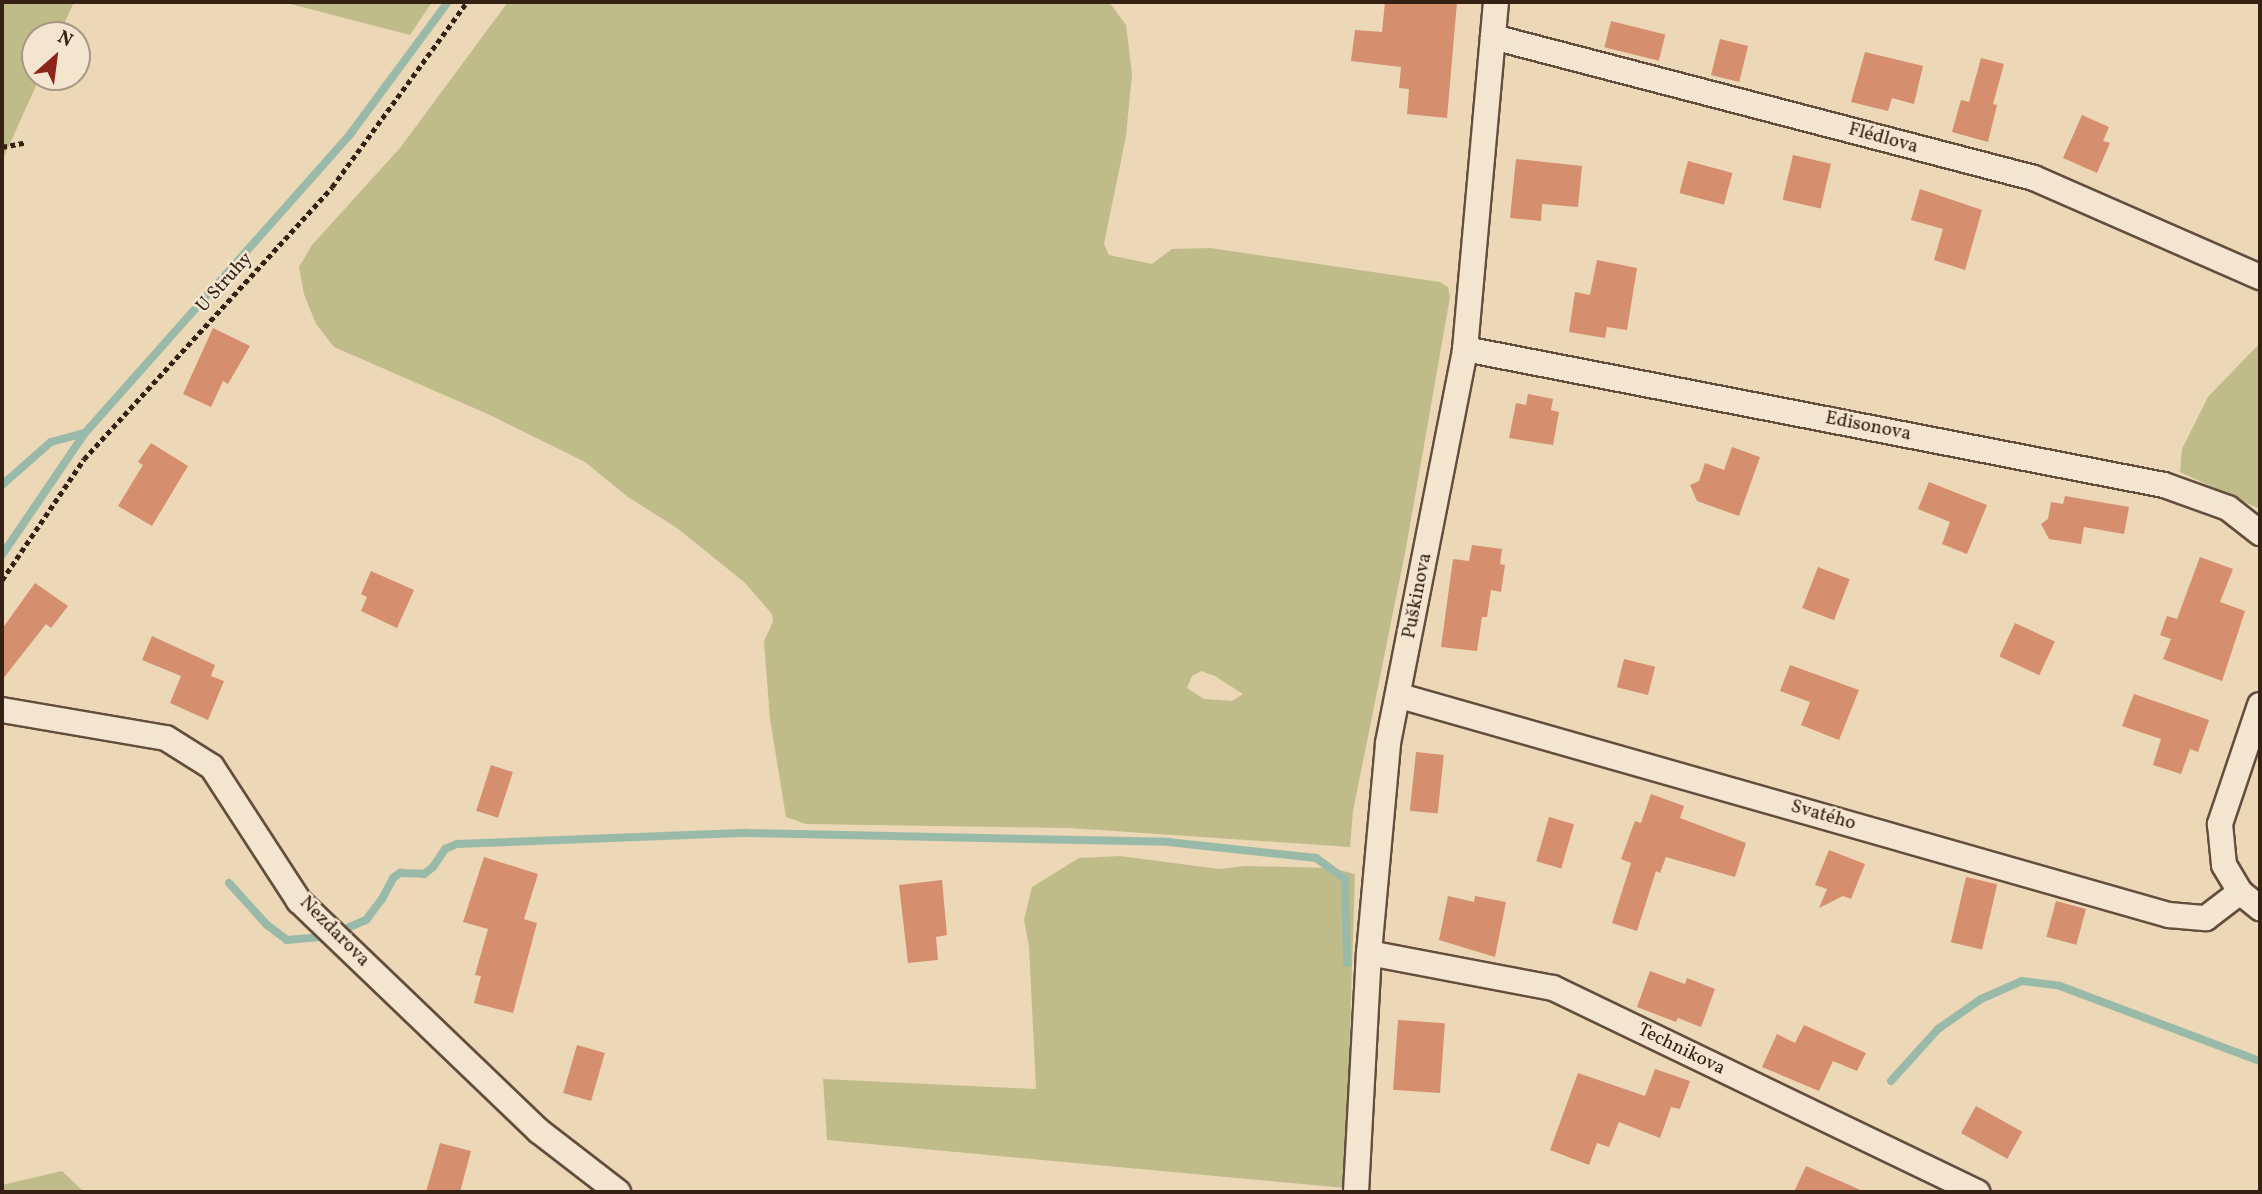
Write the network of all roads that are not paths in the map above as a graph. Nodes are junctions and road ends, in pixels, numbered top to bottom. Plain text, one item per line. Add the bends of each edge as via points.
1 (1496, 2) edge
2 (1493, 37) junction
3 (2260, 277) edge
4 (1465, 349) junction
5 (2260, 533) edge
6 (1399, 695) junction
7 (2260, 705) edge
8 (2, 710) edge
9 (2240, 892) junction
10 (2260, 908) edge
11 (1369, 953) junction
12 (618, 1192) edge
13 (1356, 1192) edge
14 (1977, 1192) edge

1 - 2 street, Puškinova
2 - 3 street, Flédlova via 2034,178
2 - 4 street, Puškinova
4 - 5 street, Edisonova via 2164,485 2228,508
4 - 6 street, Puškinova
6 - 9 street, Svatého via 2169,915 2206,918
6 - 11 street, Puškinova via 1388,743
7 - 9 street via 2220,824 2224,865
8 - 12 street, Nezdarova via 166,738 212,766 299,901 539,1130
9 - 10 street
11 - 13 street, Puškinova
11 - 14 street, Technikova via 1553,988

